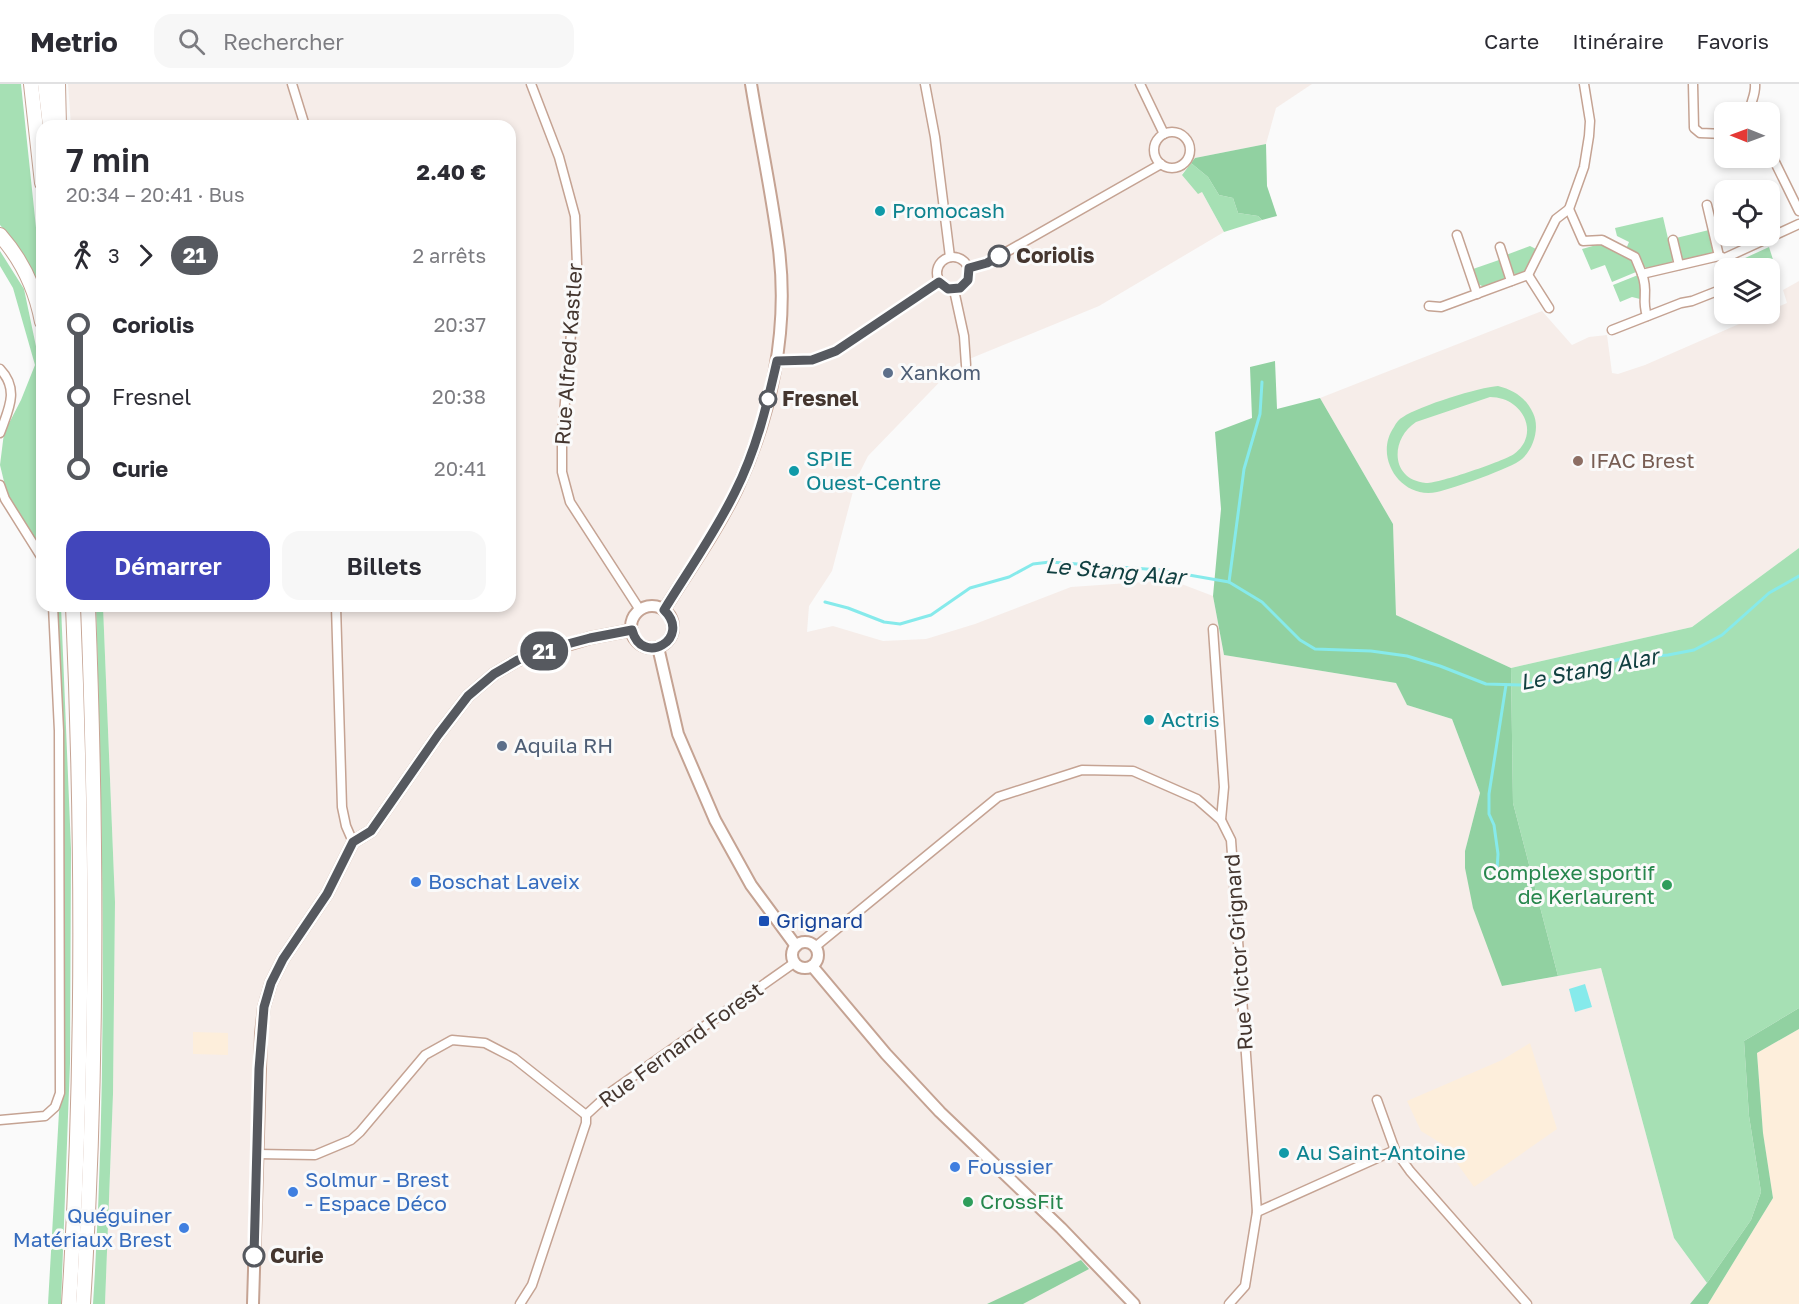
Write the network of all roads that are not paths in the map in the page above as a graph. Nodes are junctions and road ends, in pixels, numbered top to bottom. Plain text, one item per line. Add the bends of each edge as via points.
1 (31, 84) edge
2 (45, 84) edge
3 (58, 84) edge
4 (292, 84) edge
5 (531, 84) edge
6 (751, 84) edge
7 (925, 84) edge
8 (1140, 84) edge
9 (1584, 84) edge
10 (1693, 84) edge
11 (1755, 84) edge
12 (1752, 102) edge
13 (49, 120) edge
14 (59, 120) edge
15 (303, 120) edge
16 (36, 129) edge
17 (1164, 134) junction
18 (1714, 134) edge
19 (1161, 164) junction
20 (1778, 168) edge
21 (1707, 205) dead end
22 (1569, 209) junction
23 (1799, 211) edge
24 (1799, 224) edge
25 (0, 235) edge
26 (1457, 235) dead end
27 (1673, 240) dead end
28 (1500, 247) dead end
29 (950, 257) junction
30 (1722, 257) junction
31 (1679, 265) junction
32 (969, 268) junction
33 (1642, 274) junction
34 (1528, 275) junction
35 (1511, 281) junction
36 (939, 282) junction
37 (954, 290) junction
38 (1714, 292) edge
39 (1477, 294) junction
40 (36, 301) edge
41 (1429, 306) dead end
42 (1549, 308) dead end
43 (1647, 316) junction
44 (1612, 330) dead end
45 (777, 361) junction
46 (966, 365) dead end
47 (0, 369) edge
48 (0, 434) edge
49 (0, 485) edge
50 (36, 548) edge
51 (640, 610) junction
52 (664, 610) junction
53 (53, 612) edge
54 (73, 612) edge
55 (88, 612) edge
56 (336, 612) edge
57 (1213, 629) dead end
58 (632, 630) junction
59 (658, 647) junction
60 (1221, 820) junction
61 (353, 842) junction
62 (796, 946) junction
63 (815, 947) junction
64 (794, 963) junction
65 (812, 966) junction
66 (1377, 1100) dead end
67 (586, 1115) junction
68 (0, 1120) edge
69 (1395, 1150) junction
70 (257, 1154) junction
71 (1257, 1212) junction
72 (69, 1304) edge
73 (83, 1304) edge
74 (253, 1304) edge
75 (520, 1304) edge
76 (1134, 1304) edge
77 (1228, 1304) edge
78 (1527, 1304) edge

1 - 16 highway
2 - 13 highway
3 - 14 highway
4 - 15 street
5 - 51 street, Rue Alfred Kastler via 559,157 575,216 577,265 562,472 570,502
6 - 45 street via 779,250 781,310
7 - 29 street
8 - 17 street
9 - 22 street via 1590,121 1587,152
10 - 18 street via 1694,128 1700,134
11 - 12 street
17 - 19 street via 1154,149
17 - 19 street via 1181,135 1190,150 1182,165 1168,168
19 - 32 street via 987,263
20 - 23 street
21 - 30 street
22 - 33 street via 1583,241 1602,240 1635,257
22 - 34 street via 1556,219
24 - 30 street
25 - 40 highway via 29,277
26 - 39 street
27 - 31 street
28 - 35 street
29 - 32 street via 964,261
29 - 36 street via 939,264
30 - 31 street
31 - 33 street
32 - 37 street via 965,285
33 - 43 street via 1647,287 1643,304
34 - 35 street
34 - 42 street
35 - 39 street
36 - 37 street
36 - 45 street via 836,351 812,360
37 - 46 street
38 - 43 street
39 - 41 street
43 - 44 street
45 - 52 street via 763,418 740,481
47 - 48 street via 7,376 12,393
49 - 50 street
51 - 52 street via 652,606
51 - 58 street via 633,619
52 - 59 street via 672,621 672,634
53 - 68 street via 58,731 60,1093 55,1107 45,1116
54 - 72 highway via 81,943
55 - 73 highway via 96,943
56 - 61 street via 342,807
57 - 60 street via 1224,787
58 - 59 street via 641,645
58 - 61 street via 545,650 494,674 468,696 371,831
59 - 62 street via 678,734 715,820 751,885
60 - 63 street, Rue Victor Grignard via 1197,799 1133,771 1082,770 998,797
60 - 71 street, Rue Victor Grignard via 1231,840
61 - 70 street via 327,894 271,983 261,1034
62 - 63 street via 803,942
62 - 64 street
63 - 65 street via 817,960
64 - 65 street via 804,968
64 - 67 street, Rue Fernand Forest via 611,1092
65 - 76 street via 932,1104
66 - 69 street
67 - 70 street via 514,1058 485,1043 452,1040 425,1055 351,1140 315,1155
67 - 75 street, Rue Fernand Forest via 532,1285
69 - 71 street
69 - 78 street
70 - 74 street
71 - 77 street, Rue Victor Grignard via 1245,1286

